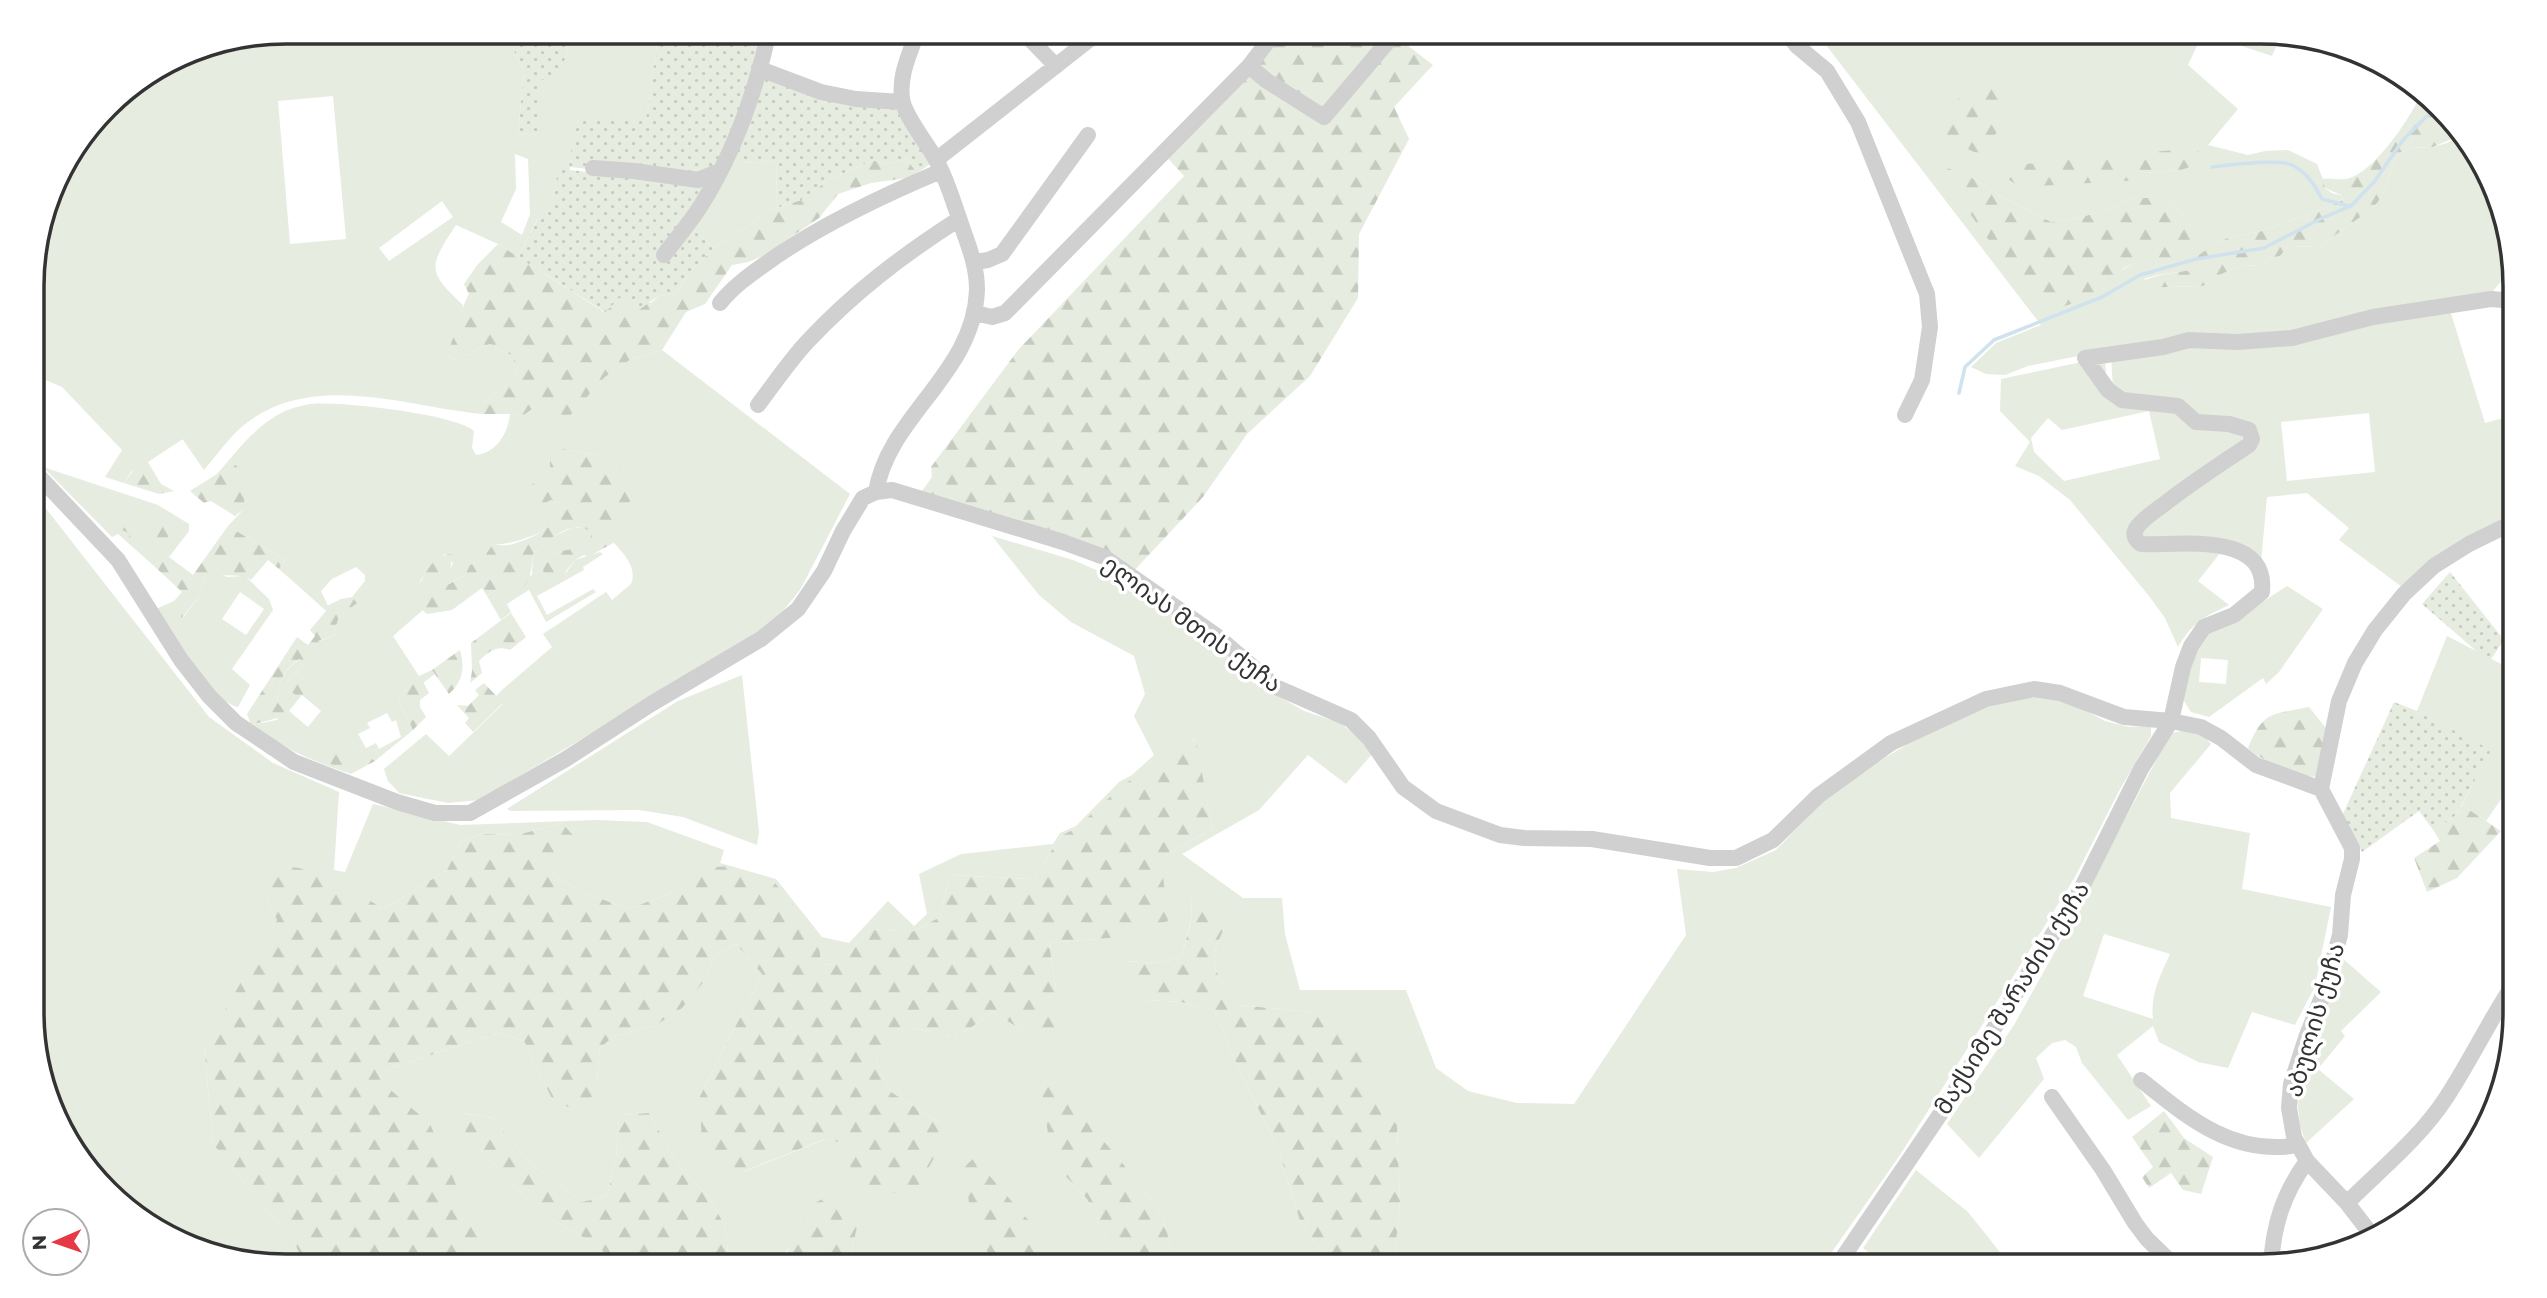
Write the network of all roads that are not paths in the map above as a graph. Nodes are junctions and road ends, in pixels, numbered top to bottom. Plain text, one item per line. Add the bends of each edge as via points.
1 (766, 44) edge
2 (913, 44) edge
3 (1035, 44) edge
4 (1084, 44) edge
5 (1266, 44) edge
6 (1386, 44) edge
7 (1795, 44) edge
8 (1249, 65) junction
9 (1056, 66) junction
10 (760, 69) junction
11 (902, 102) junction
12 (1088, 135) dead end
13 (939, 165) junction
14 (593, 169) dead end
15 (720, 171) junction
16 (959, 219) junction
17 (664, 255) dead end
18 (975, 261) junction
19 (2503, 300) edge
20 (720, 303) dead end
21 (975, 313) junction
22 (758, 405) dead end
23 (1905, 415) dead end
24 (44, 482) edge
25 (876, 492) junction
26 (2503, 527) edge
27 (2171, 721) junction
28 (2321, 789) junction
29 (2503, 1000) edge
30 (2140, 1080) dead end
31 (2052, 1097) dead end
32 (2298, 1145) junction
33 (2307, 1161) junction
34 (2347, 1203) junction
35 (2367, 1229) edge
36 (1845, 1254) edge
37 (2163, 1254) edge
38 (2271, 1254) edge

1 - 10 street
2 - 11 street via 904,66
3 - 9 street
4 - 9 street
5 - 8 street
6 - 8 street via 1324,117
7 - 23 street via 1827,71 1858,122 1927,294 1930,327 1922,380
8 - 21 street via 1004,313 992,317
9 - 13 street
10 - 11 street via 821,92 856,100
10 - 15 street
11 - 13 street
12 - 18 street via 1002,254
13 - 16 street
13 - 20 street via 806,237 748,275
14 - 15 street via 698,180
15 - 17 street
16 - 18 street
16 - 22 street via 903,255 852,298 806,342
18 - 21 street
19 - 27 street, მაქსიმე შარაძის ქუჩა via 2373,317 2292,338 2189,340 2085,358 2108,390 2122,400 2178,406 2196,422 2244,428 2251,435 2249,445 2171,498 2137,526 2134,534 2141,544 2217,544 2242,554 2263,578 2262,592 2234,615 2204,627 2191,646
21 - 25 street via 953,362 891,447
24 - 25 street via 118,561 181,660 236,723 295,762 435,813 470,813 761,639 798,609 863,498
25 - 27 street, ელიას მთის ქუჩა via 892,490 1063,541 1104,558 1217,636 1276,687 1351,720 1403,787 1436,811 1500,835 1592,839 1736,858 1773,840 1818,796 1891,743 1986,699 2046,689 2124,717
26 - 28 street via 2434,566 2375,630 2339,701
27 - 28 street, ელიას მთის ქუჩა via 2201,727 2256,765
27 - 36 street, მაქსიმე შარაძის ქუჩა via 2141,769 2080,891 1941,1113
28 - 32 street, აბულის ქუჩა via 2352,848 2352,859 2340,935 2291,1084 2289,1108
29 - 34 street via 2429,1121
30 - 32 street via 2217,1134 2269,1149
31 - 37 street via 2135,1223
32 - 33 street, აბულის ქუჩა
33 - 34 street, აბულის ქუჩა
33 - 38 street via 2286,1194
34 - 35 street, აბულის ქუჩა

